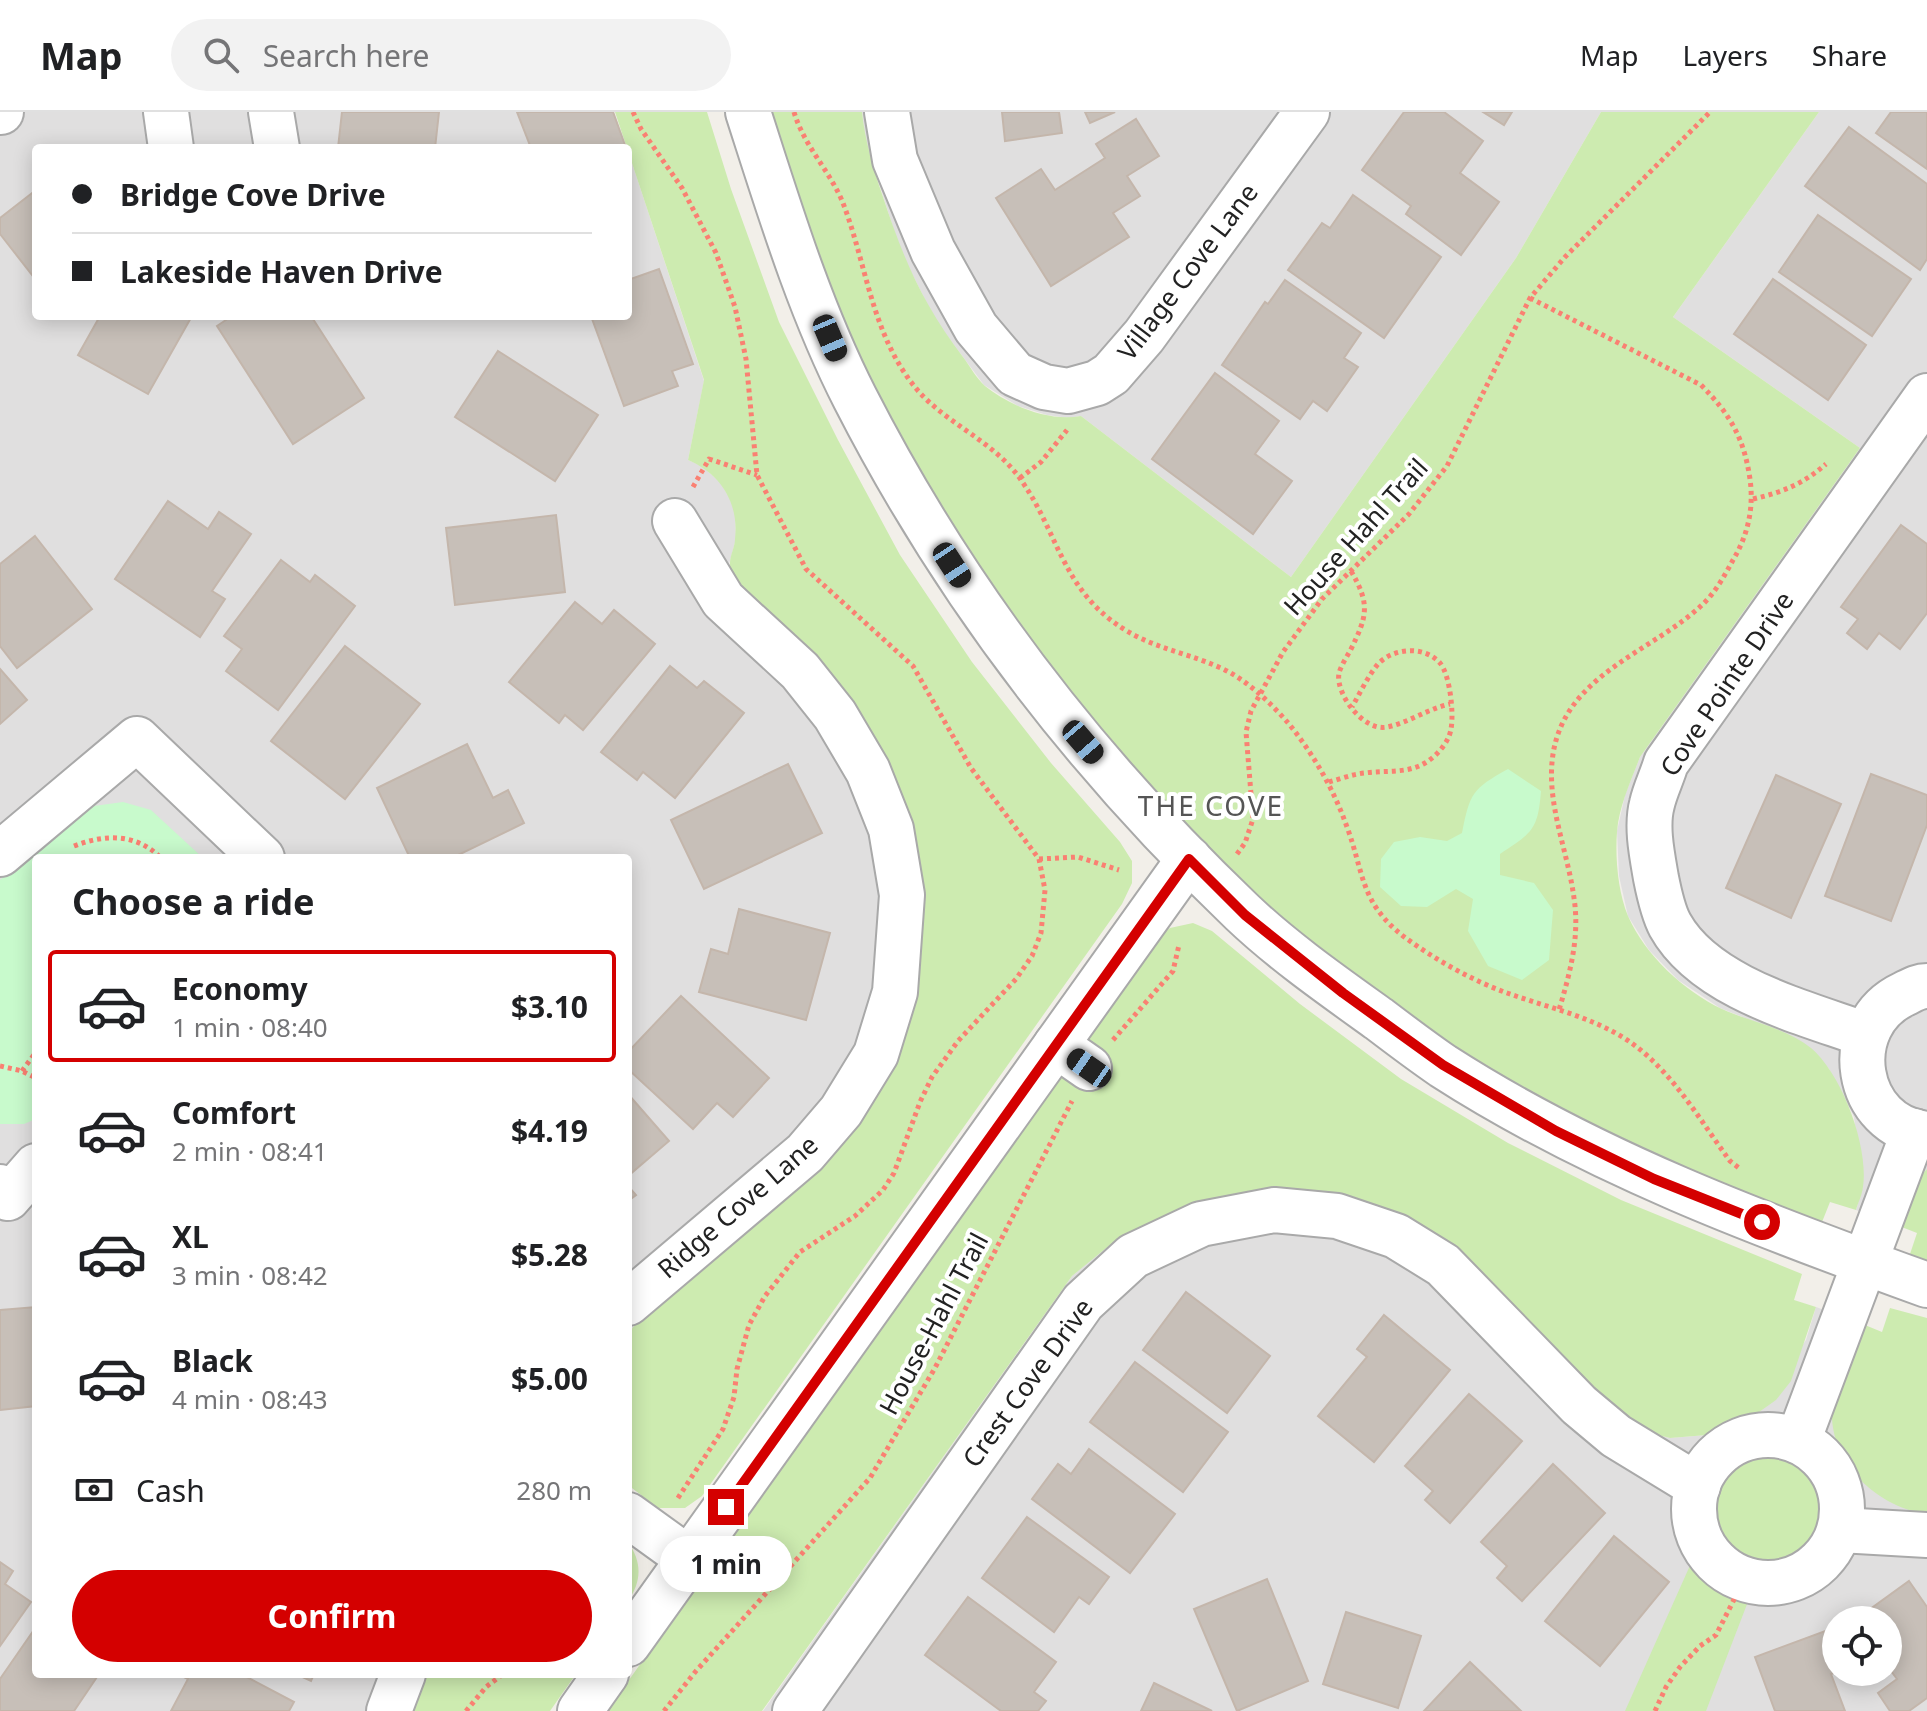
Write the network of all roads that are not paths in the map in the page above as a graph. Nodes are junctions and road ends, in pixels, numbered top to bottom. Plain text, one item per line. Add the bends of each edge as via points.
1 (166, 112) edge
2 (271, 112) edge
3 (748, 112) edge
4 (887, 112) edge
5 (1307, 112) edge
6 (170, 144) edge
7 (276, 144) edge
8 (1927, 396) edge
9 (1913, 445) edge
10 (675, 521) road end
11 (0, 854) edge
12 (258, 854) edge
13 (1189, 859) junction
14 (1927, 986) edge
15 (1866, 1035) junction
16 (1920, 1133) edge
17 (32, 1171) edge
18 (0, 1187) edge
19 (1865, 1263) junction
20 (1927, 1285) edge
21 (632, 1300) edge
22 (1798, 1441) junction
23 (1698, 1486) junction
24 (641, 1524) edge
25 (1840, 1530) junction
26 (1927, 1535) edge
27 (689, 1559) junction
28 (632, 1638) edge
29 (401, 1678) edge
30 (603, 1678) edge
31 (389, 1711) edge
32 (580, 1711) edge
33 (795, 1711) edge

1 - 6 street
2 - 7 street
3 - 13 street via 795,255 853,394 909,498 981,609 1063,719
4 - 5 street, Village Cove Lane via 895,160 911,199 976,328 1015,374 1062,388 1097,383 1111,374
8 - 9 street, Cove Pointe Drive
9 - 15 street, Cove Pointe Drive via 1872,474 1666,763 1651,806 1659,891 1670,925 1693,954 1765,998
10 - 21 street, Ridge Cove Lane via 723,600 800,671 835,715 868,771 891,829 902,895 895,992 876,1054 841,1111 805,1153
11 - 12 street via 137,739
13 - 19 street via 1245,915 1443,1065 1556,1131 1654,1179
13 - 27 street via 1073,1057
14 - 15 street via 1892,999
15 - 16 street via 1863,1076 1875,1103 1896,1123
16 - 19 street
17 - 18 street via 8,1198
19 - 20 street
19 - 22 street
22 - 23 street via 1753,1436 1721,1451
22 - 25 street via 1815,1450 1833,1473 1843,1502
23 - 25 street via 1698,1535 1712,1559 1744,1580 1785,1582 1809,1572 1828,1554
23 - 33 street, Crest Cove Drive via 1616,1436 1443,1265 1396,1236 1337,1216 1274,1210 1201,1224 1133,1256 1083,1302
24 - 27 street
25 - 26 street
27 - 28 street
29 - 31 street
30 - 32 street

